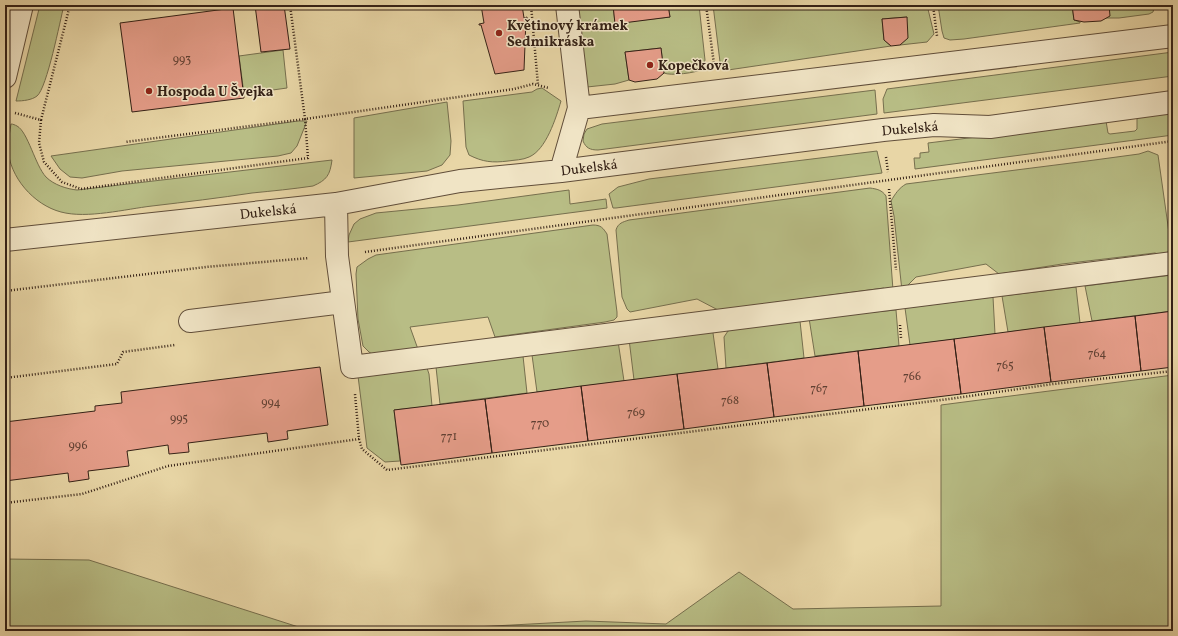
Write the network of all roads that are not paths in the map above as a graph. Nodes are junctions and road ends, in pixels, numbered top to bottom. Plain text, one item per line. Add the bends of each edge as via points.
1 (22, 5) edge
2 (566, 5) edge
3 (1173, 36) edge
4 (5, 77) edge
5 (1173, 102) edge
6 (579, 108) junction
7 (561, 171) junction
8 (336, 204) junction
9 (5, 240) edge
10 (1173, 263) edge
11 (343, 302) junction
12 (190, 321) dead end

1 - 4 street
2 - 6 street
3 - 6 street
5 - 7 street, Dukelská via 990,126 934,125 883,130
6 - 7 street
7 - 8 street, Dukelská via 460,181
8 - 9 street, Dukelská
8 - 11 street via 337,256
10 - 11 street via 352,367
11 - 12 street

